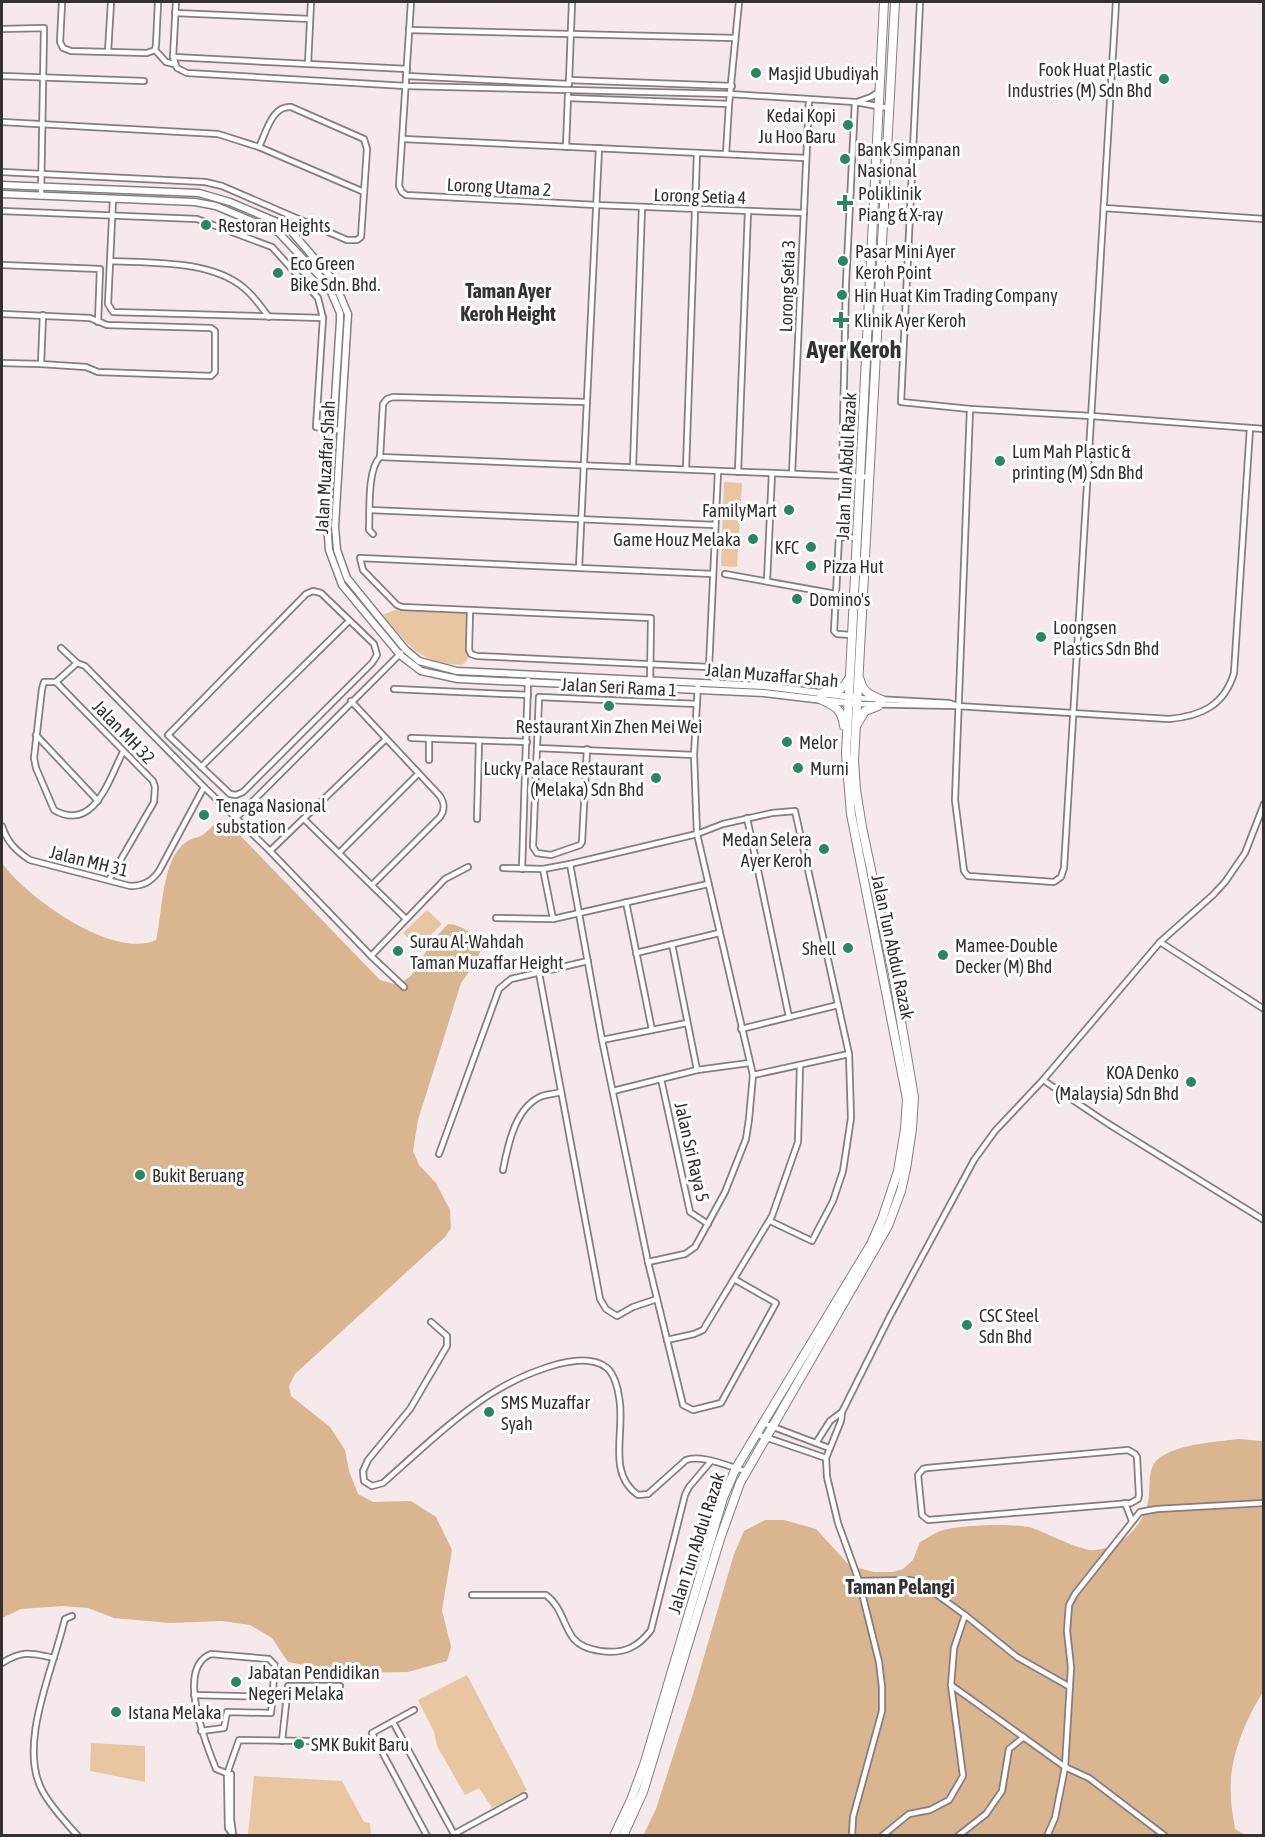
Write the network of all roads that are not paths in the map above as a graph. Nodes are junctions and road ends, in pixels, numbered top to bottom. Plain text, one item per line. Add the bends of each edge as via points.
1 (62, 2) edge
2 (111, 2) edge
3 (158, 2) edge
4 (176, 2) edge
5 (311, 2) edge
6 (411, 2) edge
7 (572, 2) edge
8 (739, 2) edge
9 (884, 2) edge
10 (895, 2) edge
11 (920, 2) edge
12 (1116, 2) edge
13 (175, 13) junction
14 (310, 19) junction
15 (2, 29) edge
16 (409, 30) junction
17 (571, 34) junction
18 (735, 38) junction
19 (155, 50) junction
20 (108, 52) junction
21 (173, 57) junction
22 (174, 64) junction
23 (308, 64) junction
24 (406, 69) junction
25 (2, 76) edge
26 (43, 76) junction
27 (406, 76) junction
28 (144, 81) dead end
29 (569, 82) junction
30 (406, 86) junction
31 (732, 86) junction
32 (880, 90) junction
33 (568, 91) junction
34 (654, 92) junction
35 (730, 94) junction
36 (568, 98) junction
37 (642, 100) junction
38 (809, 100) junction
39 (855, 102) junction
40 (729, 104) junction
41 (884, 107) junction
42 (2, 122) edge
43 (43, 124) junction
44 (403, 139) junction
45 (259, 147) junction
46 (566, 147) junction
47 (598, 148) junction
48 (697, 153) junction
49 (726, 154) junction
50 (806, 158) junction
51 (2, 172) edge
52 (42, 174) junction
53 (2, 185) edge
54 (42, 187) junction
55 (364, 192) junction
56 (2, 194) edge
57 (41, 196) junction
58 (113, 199) junction
59 (596, 205) junction
60 (642, 207) junction
61 (1104, 208) junction
62 (695, 209) junction
63 (2, 211) edge
64 (748, 211) junction
65 (804, 213) junction
66 (113, 215) junction
67 (1263, 219) edge
68 (110, 261) junction
69 (2, 265) edge
70 (2, 314) edge
71 (43, 315) junction
72 (268, 316) junction
73 (323, 318) junction
74 (98, 322) junction
75 (2, 363) edge
76 (40, 364) junction
77 (587, 402) junction
78 (970, 409) junction
79 (1091, 416) junction
80 (1250, 428) junction
81 (332, 429) junction
82 (1263, 429) edge
83 (340, 430) junction
84 (380, 457) junction
85 (584, 465) junction
86 (633, 467) junction
87 (686, 469) junction
88 (718, 471) junction
89 (738, 472) junction
90 (772, 473) junction
91 (792, 474) junction
92 (842, 476) junction
93 (865, 477) junction
94 (370, 510) junction
95 (582, 519) junction
96 (715, 525) junction
97 (373, 534) dead end
98 (857, 538) junction
99 (579, 568) junction
100 (713, 574) junction
101 (724, 574) dead end
102 (767, 581) junction
103 (836, 594) junction
104 (470, 610) junction
105 (349, 621) junction
106 (851, 635) junction
107 (61, 648) dead end
108 (403, 652) junction
109 (77, 663) junction
110 (650, 664) junction
111 (858, 664) junction
112 (709, 667) junction
113 (528, 674) junction
114 (850, 676) junction
115 (650, 679) junction
116 (56, 682) junction
117 (353, 682) junction
118 (528, 683) junction
119 (720, 684) junction
120 (650, 687) junction
121 (698, 687) junction
122 (347, 688) junction
123 (394, 689) dead end
124 (363, 691) junction
125 (528, 695) junction
126 (821, 696) junction
127 (356, 697) junction
128 (852, 700) junction
129 (351, 701) junction
130 (880, 703) junction
131 (697, 704) junction
132 (957, 706) junction
133 (1073, 714) junction
134 (855, 730) junction
135 (36, 735) junction
136 (846, 736) junction
137 (411, 738) dead end
138 (386, 739) junction
139 (429, 739) junction
140 (479, 741) junction
141 (527, 742) junction
142 (537, 748) junction
143 (587, 749) junction
144 (123, 752) junction
145 (694, 755) junction
146 (429, 760) dead end
147 (201, 767) junction
148 (418, 774) junction
149 (204, 788) junction
150 (98, 801) junction
151 (1263, 804) edge
152 (236, 818) junction
153 (747, 818) junction
154 (304, 819) junction
155 (477, 819) dead end
156 (2, 826) edge
157 (697, 834) junction
158 (270, 851) junction
159 (339, 853) junction
160 (570, 864) junction
161 (468, 867) dead end
162 (503, 868) dead end
163 (522, 869) junction
164 (543, 869) junction
165 (109, 880) junction
166 (708, 884) junction
167 (372, 885) junction
168 (627, 902) junction
169 (580, 913) junction
170 (496, 918) dead end
171 (406, 919) junction
172 (553, 919) junction
173 (719, 933) junction
174 (1160, 942) junction
175 (672, 944) junction
176 (636, 952) junction
177 (371, 956) junction
178 (588, 961) junction
179 (539, 973) junction
180 (404, 987) dead end
181 (838, 1005) junction
182 (1263, 1009) edge
183 (789, 1017) junction
184 (687, 1023) junction
185 (741, 1029) junction
186 (652, 1030) junction
187 (602, 1040) junction
188 (849, 1054) junction
189 (749, 1063) junction
190 (800, 1065) junction
191 (697, 1070) junction
192 (753, 1075) junction
193 (661, 1079) junction
194 (1043, 1080) junction
195 (612, 1091) junction
196 (561, 1092) junction
197 (439, 1154) dead end
198 (503, 1170) dead end
199 (1263, 1220) edge
200 (770, 1221) junction
201 (708, 1224) junction
202 (648, 1262) junction
203 (734, 1279) junction
204 (657, 1299) junction
205 (430, 1322) dead end
206 (667, 1340) junction
207 (842, 1412) junction
208 (763, 1423) junction
209 (772, 1427) junction
210 (756, 1434) junction
211 (765, 1437) junction
212 (816, 1443) junction
213 (829, 1448) junction
214 (826, 1458) junction
215 (711, 1461) junction
216 (736, 1468) junction
217 (746, 1471) junction
218 (1128, 1503) junction
219 (1263, 1503) edge
220 (1137, 1516) junction
221 (1132, 1521) junction
222 (860, 1581) junction
223 (472, 1595) dead end
224 (964, 1615) junction
225 (72, 1616) dead end
226 (54, 1658) junction
227 (2, 1663) edge
228 (951, 1685) junction
229 (340, 1686) dead end
230 (1070, 1688) junction
231 (194, 1695) junction
232 (271, 1697) junction
233 (414, 1710) dead end
234 (393, 1722) junction
235 (201, 1731) junction
236 (1024, 1737) junction
237 (282, 1741) junction
238 (309, 1741) dead end
239 (1065, 1767) junction
240 (229, 1775) junction
241 (524, 1796) dead end
242 (233, 1835) edge
243 (455, 1835) edge
244 (78, 1836) edge
245 (427, 1836) edge
246 (614, 1836) edge
247 (623, 1836) edge
248 (852, 1836) edge
249 (882, 1836) edge
250 (958, 1836) edge
251 (1047, 1836) edge
252 (1165, 1836) edge

1 - 20 street via 63,48
2 - 20 street
3 - 19 street
4 - 13 street
5 - 14 street
6 - 16 street
7 - 17 street
8 - 18 street
9 - 32 highway, Jalan Tun Abdul Razak
10 - 41 highway, Jalan Tun Abdul Razak
11 - 78 street via 901,402
12 - 61 street
13 - 14 street
13 - 21 street
14 - 23 street
15 - 26 street via 44,28
16 - 17 street
16 - 24 street
17 - 18 street
17 - 29 street
18 - 31 street
19 - 20 street
19 - 22 street via 166,62
21 - 22 street
21 - 23 street
22 - 30 street via 187,73
23 - 24 street
24 - 27 street
25 - 26 street
26 - 28 street
26 - 43 street
27 - 29 street
27 - 30 street
29 - 31 street
29 - 33 street
30 - 33 street
30 - 44 street
31 - 35 street
32 - 39 street via 871,98
32 - 41 highway, Jalan Tun Abdul Razak
33 - 34 street
33 - 36 street
34 - 35 street
34 - 37 street
35 - 38 street
35 - 40 street
36 - 37 street
36 - 46 street
37 - 40 street
38 - 39 street
38 - 50 street, Lorong Setia 3
39 - 41 street
39 - 92 street
40 - 49 street
41 - 93 highway, Jalan Tun Abdul Razak
42 - 43 street
43 - 45 street via 209,133
43 - 52 street
44 - 46 street
44 - 59 street, Lorong Utama 2 via 399,186 406,195
45 - 55 street
45 - 55 street via 277,111 285,106 296,109 364,140
46 - 47 street
47 - 48 street
47 - 59 street
48 - 49 street
48 - 62 street
49 - 50 street
50 - 65 street, Lorong Setia 3
51 - 52 street
52 - 54 street
52 - 55 street via 205,182 352,241 361,237
53 - 54 main road, Jalan Muzaffar Shah
54 - 57 street
54 - 83 main road, Jalan Muzaffar Shah via 199,193 284,225 334,281 348,314
56 - 57 main road, Jalan Muzaffar Shah
57 - 58 main road, Jalan Muzaffar Shah
58 - 66 street
58 - 81 main road, Jalan Muzaffar Shah via 216,206 278,232 328,285 339,313
59 - 60 street, Lorong Setia 4
59 - 77 street
60 - 62 street, Lorong Setia 4
60 - 86 street
61 - 67 street
61 - 79 street
62 - 64 street, Lorong Setia 4
62 - 87 street
63 - 66 street
64 - 65 street, Lorong Setia 4
64 - 89 street
65 - 91 street, Lorong Setia 3
66 - 68 street
66 - 73 street via 197,219 272,247 318,298
68 - 72 street via 195,266 239,284
68 - 72 street via 108,304 116,313
69 - 74 street via 100,269
70 - 71 street
71 - 74 street
71 - 76 street
72 - 73 street
73 - 81 street via 315,427
74 - 76 street via 214,329 214,375 98,372 86,367
75 - 76 street
77 - 84 street via 393,397 383,404
77 - 85 street
78 - 79 street
78 - 132 street
79 - 80 street
79 - 133 street
80 - 82 street
80 - 133 street via 1230,687 1201,713 1185,717
81 - 83 street
81 - 108 main road, Jalan Muzaffar Shah via 329,550 342,585
83 - 108 main road, Jalan Muzaffar Shah via 337,550 349,582
84 - 85 street
84 - 94 street via 372,471
85 - 86 street
85 - 95 street
86 - 87 street
87 - 88 street
88 - 89 street
88 - 96 street
89 - 90 street
90 - 91 street
90 - 102 street
91 - 92 street
92 - 93 street
93 - 98 highway, Jalan Tun Abdul Razak
93 - 111 highway, Jalan Tun Abdul Razak
94 - 95 street
94 - 97 street via 369,530
95 - 96 street
95 - 99 street
96 - 100 street
98 - 103 street via 839,537
98 - 106 highway, Jalan Tun Abdul Razak
99 - 100 street
99 - 104 street via 360,558 363,570 397,605
100 - 112 street
101 - 102 street
102 - 103 street
103 - 106 street via 834,631
104 - 110 street via 469,650 477,656
104 - 110 street via 651,618
105 - 117 street via 377,651 372,663
105 - 147 street
105 - 147 street via 321,593 306,594 168,735
106 - 114 highway, Jalan Tun Abdul Razak
107 - 109 street
108 - 113 main road, Jalan Muzaffar Shah via 448,669
108 - 118 main road, Jalan Muzaffar Shah via 415,668 432,674
108 - 124 street
109 - 116 street
109 - 149 street via 85,666
110 - 112 street
110 - 115 street
111 - 128 highway, Jalan Tun Abdul Razak
111 - 130 highway via 862,688
112 - 119 street via 710,676
113 - 115 main road, Jalan Muzaffar Shah
113 - 118 street
114 - 126 highway via 843,687
114 - 128 highway, Jalan Tun Abdul Razak
115 - 120 street
115 - 121 main road, Jalan Muzaffar Shah
116 - 135 street via 44,682
116 - 144 street, Jalan MH 32
117 - 122 street
117 - 124 street
118 - 120 main road, Jalan Muzaffar Shah
118 - 125 street
119 - 121 main road, Jalan Muzaffar Shah
119 - 126 main road, Jalan Muzaffar Shah via 765,686
120 - 121 main road, Jalan Muzaffar Shah
121 - 126 main road, Jalan Muzaffar Shah
121 - 131 street
122 - 127 street
122 - 147 street via 240,794 230,794
123 - 125 street
124 - 127 street
125 - 141 street
126 - 128 main road, Jalan Muzaffar Shah
126 - 136 highway via 841,711
127 - 129 street
128 - 130 street
128 - 134 highway, Jalan Tun Abdul Razak
128 - 136 highway, Jalan Tun Abdul Razak
129 - 138 street
129 - 152 street
130 - 132 street
130 - 134 highway via 865,711
131 - 142 street, Jalan Seri Rama 1 via 539,697
131 - 145 street
132 - 133 street
132 - 133 street via 955,800 964,871 968,876 1054,882 1064,868
134 - 209 highway, Jalan Tun Abdul Razak via 856,790 915,1097 912,1129 901,1191 888,1226
135 - 150 street
135 - 150 street via 36,768 54,810 79,816
136 - 208 highway, Jalan Tun Abdul Razak via 849,797 907,1099 905,1129 896,1179 878,1228
137 - 139 street
138 - 148 street
138 - 154 street
139 - 140 street
139 - 146 street
140 - 141 street
140 - 155 street
141 - 163 street
142 - 143 street
142 - 143 street via 533,847 537,853 546,855 582,842
143 - 145 street
144 - 150 street
144 - 165 street, Jalan MH 32 via 153,781 156,795
145 - 157 street
148 - 159 street
148 - 167 street via 443,800 442,813
149 - 152 street
149 - 165 street, Jalan MH 31 via 150,882 137,886
151 - 174 street via 1236,868 1213,895
152 - 158 street
153 - 157 street
153 - 181 street via 792,810 797,814
153 - 183 street
154 - 158 street
154 - 159 street
156 - 165 street, Jalan MH 31 via 16,852 30,860
157 - 160 street
157 - 166 street
158 - 177 street
159 - 167 street
160 - 164 street
160 - 169 street
161 - 171 street via 446,879
162 - 163 street
163 - 164 street
164 - 172 street
166 - 168 street
166 - 173 street
167 - 171 street
168 - 169 street
168 - 176 street
169 - 172 street
169 - 178 street
170 - 172 street
171 - 177 street
173 - 175 street
173 - 185 street
174 - 182 street
174 - 194 street
175 - 176 street
175 - 184 street
176 - 186 street
177 - 180 street
178 - 179 street
178 - 187 street
179 - 196 street
179 - 197 street via 511,979 499,989
181 - 183 street
181 - 188 street
183 - 185 street
184 - 186 street
184 - 191 street
185 - 189 street
186 - 187 street
187 - 195 street
188 - 190 street
188 - 200 street via 851,1118 843,1171 832,1201 812,1241
189 - 191 street
189 - 192 street
190 - 192 street
190 - 200 street via 798,1142
191 - 193 street
192 - 201 street via 746,1139
193 - 195 street
193 - 201 street, Jalan Sri Raya 5 via 690,1212
194 - 199 street
194 - 207 street via 995,1131 974,1160
195 - 202 street
196 - 198 street via 542,1096 526,1106 508,1142
196 - 204 street via 600,1299 617,1316
200 - 203 street
201 - 202 street via 695,1247 685,1254
202 - 204 street
203 - 206 street via 703,1330
203 - 206 street via 776,1303 721,1402 693,1410 683,1405
204 - 206 street
205 - 215 street via 447,1336 447,1346 410,1409 363,1471 364,1481 372,1486 383,1483 490,1394 540,1370 572,1360 596,1362 609,1369 615,1380 620,1399 620,1469 628,1488 638,1495 648,1494 686,1460 696,1457
207 - 212 street via 830,1421
207 - 213 street
208 - 209 street
208 - 210 highway, Jalan Tun Abdul Razak
209 - 211 highway, Jalan Tun Abdul Razak
209 - 212 street
210 - 211 street
210 - 216 highway, Jalan Tun Abdul Razak
211 - 214 street
211 - 217 highway, Jalan Tun Abdul Razak
212 - 213 street
213 - 214 street
214 - 222 street via 831,1498
215 - 216 street
215 - 223 street via 685,1495 651,1630 638,1644 606,1651 578,1643 546,1595
216 - 217 street
216 - 246 highway, Jalan Tun Abdul Razak via 723,1498 645,1762
217 - 247 highway, Jalan Tun Abdul Razak via 720,1539 646,1783
218 - 218 street via 928,1520 922,1515 918,1475 927,1468 1128,1450 1137,1457 1139,1495
218 - 220 street
218 - 221 street
219 - 220 street via 1146,1510
220 - 221 street
221 - 230 street via 1070,1605
222 - 224 street via 921,1583
222 - 248 street via 879,1662 882,1711 853,1817
224 - 228 street via 954,1648
224 - 230 street via 1017,1657
225 - 226 street via 66,1619
226 - 227 street via 26,1653
226 - 244 street via 32,1756 42,1792
228 - 236 street
228 - 249 street via 963,1776 949,1800 930,1810 909,1814
229 - 237 street via 288,1686
230 - 239 street
231 - 232 street
231 - 232 street via 197,1668 203,1657 211,1654 273,1661
231 - 235 street
232 - 235 street via 271,1713 227,1712 224,1728
233 - 234 street
234 - 243 street
234 - 245 street via 372,1733
235 - 240 street via 216,1768
236 - 239 street
236 - 250 street via 1009,1749 1002,1791 986,1814
237 - 238 street
237 - 240 street via 239,1740
239 - 251 street via 1055,1818
239 - 252 street via 1089,1778
240 - 242 street
241 - 243 street

